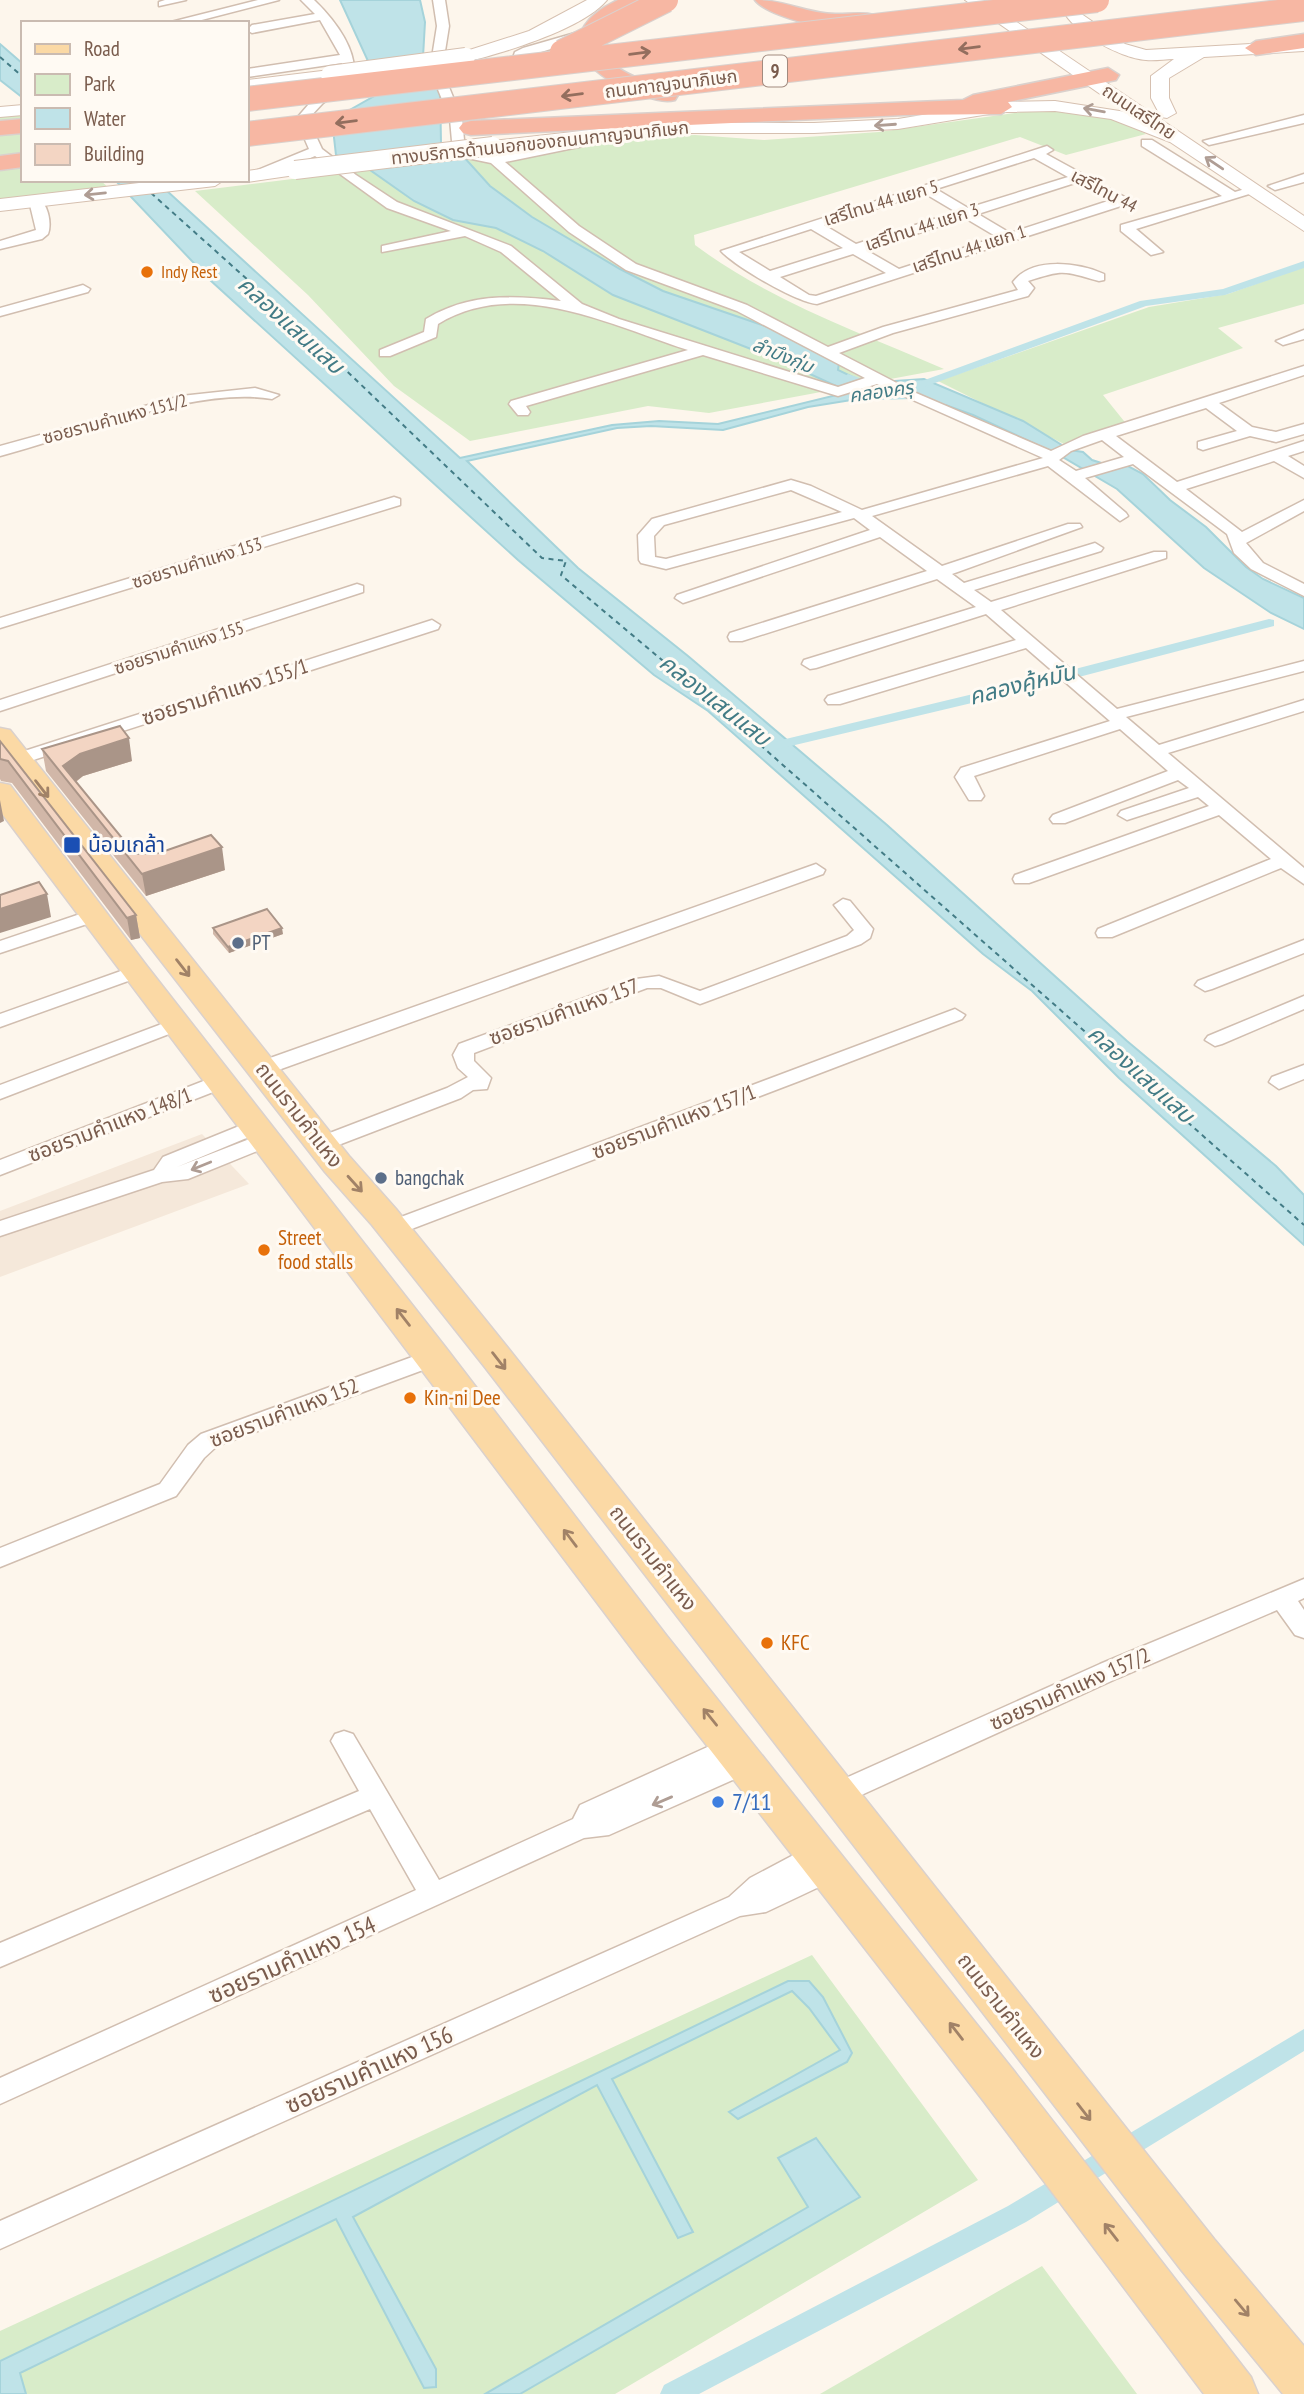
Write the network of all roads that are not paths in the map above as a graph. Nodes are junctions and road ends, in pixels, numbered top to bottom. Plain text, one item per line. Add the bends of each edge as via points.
1 (180, 0) edge
2 (273, 0) edge
3 (307, 0) edge
4 (439, 0) edge
5 (599, 0) edge
6 (635, 0) edge
7 (666, 0) edge
8 (766, 0) edge
9 (1073, 0) edge
10 (1097, 0) edge
11 (1240, 0) edge
12 (979, 1) edge
13 (163, 4) dead end
14 (1304, 9) edge
15 (324, 16) junction
16 (182, 21) edge
17 (921, 21) junction
18 (252, 29) dead end
19 (590, 33) junction
20 (1299, 36) edge
21 (1256, 48) joint
22 (1203, 54) junction
23 (348, 58) junction
24 (1035, 66) dead end
25 (248, 73) edge
26 (1098, 76) junction
27 (348, 80) junction
28 (448, 80) junction
29 (282, 81) junction
30 (248, 85) edge
31 (860, 88) dead end
32 (248, 99) edge
33 (1001, 107) junction
34 (904, 108) junction
35 (21, 110) edge
36 (0, 112) edge
37 (1167, 113) junction
38 (248, 116) edge
39 (1304, 119) edge
40 (21, 126) edge
41 (0, 128) edge
42 (471, 128) junction
43 (248, 134) edge
44 (1181, 141) junction
45 (1209, 141) junction
46 (21, 142) edge
47 (1147, 143) dead end
48 (0, 145) edge
49 (316, 151) junction
50 (1041, 152) joint
51 (494, 153) junction
52 (21, 160) edge
53 (0, 163) edge
54 (251, 168) edge
55 (1079, 178) junction
56 (1304, 178) edge
57 (21, 180) edge
58 (204, 182) edge
59 (0, 183) edge
60 (1275, 186) junction
61 (926, 189) junction
62 (1255, 190) junction
63 (1232, 196) junction
64 (36, 201) junction
65 (1122, 201) junction
66 (0, 205) edge
67 (1304, 205) edge
68 (965, 212) junction
69 (1153, 218) junction
70 (811, 224) junction
71 (1304, 225) edge
72 (466, 232) junction
73 (1007, 237) junction
74 (0, 245) edge
75 (855, 248) junction
76 (387, 249) dead end
77 (1156, 252) dead end
78 (896, 273) junction
79 (766, 277) junction
80 (1099, 277) dead end
81 (83, 289) dead end
82 (578, 307) junction
83 (0, 312) edge
84 (1304, 334) edge
85 (1283, 341) dead end
86 (705, 350) junction
87 (828, 352) junction
88 (385, 353) dead end
89 (1304, 370) edge
90 (876, 380) junction
91 (272, 395) dead end
92 (1208, 402) junction
93 (523, 412) dead end
94 (1304, 429) edge
95 (1249, 432) junction
96 (1106, 436) junction
97 (1203, 445) dead end
98 (1304, 446) edge
99 (0, 451) edge
100 (1056, 455) junction
101 (1276, 455) junction
102 (1137, 458) junction
103 (1304, 473) edge
104 (1079, 474) junction
105 (1175, 487) junction
106 (394, 502) dead end
107 (1303, 507) edge
108 (858, 514) junction
109 (1119, 516) dead end
110 (1074, 527) dead end
111 (882, 531) junction
112 (1239, 540) junction
113 (1095, 548) dead end
114 (1160, 555) dead end
115 (940, 571) junction
116 (357, 589) dead end
117 (963, 589) junction
118 (1304, 592) edge
119 (683, 598) dead end
120 (990, 609) junction
121 (0, 624) edge
122 (432, 625) dead end
123 (736, 637) dead end
124 (1028, 642) junction
125 (810, 664) dead end
126 (1304, 666) edge
127 (834, 700) dead end
128 (1304, 705) edge
129 (0, 706) edge
130 (1118, 719) junction
131 (9, 747) edge
132 (1156, 751) junction
133 (1182, 772) junction
134 (1201, 790) junction
135 (0, 791) edge
136 (975, 796) dead end
137 (1221, 808) junction
138 (1127, 815) dead end
139 (1059, 819) dead end
140 (1283, 861) junction
141 (816, 870) dead end
142 (1304, 878) edge
143 (1022, 879) dead end
144 (844, 905) dead end
145 (95, 915) junction
146 (1105, 933) dead end
147 (1304, 946) edge
148 (0, 947) edge
149 (135, 972) junction
150 (1205, 985) dead end
151 (1304, 1002) edge
152 (955, 1015) dead end
153 (0, 1021) edge
154 (175, 1025) junction
155 (1214, 1040) dead end
156 (263, 1068) junction
157 (1304, 1072) edge
158 (219, 1082) junction
159 (1279, 1082) dead end
160 (0, 1092) edge
161 (260, 1133) junction
162 (321, 1144) junction
163 (0, 1168) edge
164 (393, 1228) junction
165 (0, 1229) edge
166 (434, 1357) junction
167 (532, 1404) junction
168 (484, 1423) junction
169 (568, 1451) junction
170 (516, 1467) junction
171 (0, 1558) edge
172 (1293, 1593) edge
173 (1304, 1628) edge
174 (344, 1741) dead end
175 (740, 1755) junction
176 (837, 1794) junction
177 (374, 1796) junction
178 (823, 1862) junction
179 (434, 1896) junction
180 (0, 1955) edge
181 (0, 2091) edge
182 (0, 2235) edge
183 (1304, 2383) edge
184 (1234, 2394) edge

1 - 13 street
2 - 16 street
3 - 15 street
4 - 28 street via 443,26 436,70
5 - 29 main road, bridge via 505,49
6 - 19 highway via 610,13
7 - 28 highway, bridge via 544,59
8 - 17 highway, bridge via 811,19
9 - 22 main road via 1069,5 1072,15 1119,48 1146,55
10 - 17 highway, bridge
11 - 38 highway, ถนนกาญจนาภิเษก / 9
12 - 26 main road, ถนนเสรีไทย
14 -> 43 highway, ถนนกาญจนาภิเษก / 9, bridge
15 - 18 street
15 - 23 street
28 -> 17 highway, bridge
19 - 28 street via 527,51 519,55 516,68 507,71
19 - 31 highway via 590,49 600,65 637,87 678,98 752,101
20 - 21 highway
20 - 24 highway
20 - 42 highway via 1175,41
21 - 22 main road
22 - 37 main road via 1160,76 1160,98
23 - 25 street
23 - 27 street
26 - 34 highway via 973,102
26 - 37 main road, ถนนเสรีไทย
26 - 44 main road, ถนนเสรีไทย
27 - 29 street
27 - 49 street via 302,119
28 - 32 highway, bridge
28 - 51 street via 461,145 472,155
29 - 30 main road
33 - 34 highway
44 -> 33 main road, ทางบริการด้านนอกของถนนกาญจนาภิเษก via 1096,109
33 -> 51 main road, ทางบริการด้านนอกของถนนกาญจนาภิเษก via 898,124 687,127 606,133
34 - 42 highway
35 - 36 main road
37 - 45 main road, ถนนเสรีไทย
39 - 45 street
40 - 41 highway
42 - 54 highway
62 -> 44 main road, ถนนเสรีไทย
45 - 60 main road, ถนนเสรีไทย
46 - 48 highway
47 - 63 street
49 - 54 street
49 - 72 street via 392,205
50 - 55 street, เสรีไทน 44
50 - 61 street, เสรีไทน 44 แยก 5
51 - 54 main road, ทางบริการด้านนอกของถนนกาญจนาภิเษก, bridge via 295,170
51 - 87 street via 574,229 611,256 742,308
52 - 53 highway
55 - 65 street, เสรีไทน 44
55 - 68 street, เสรีไทน 44 แยก 3
56 - 60 street
57 - 59 highway
58 -> 64 main road
60 - 67 main road, ถนนเสรีไทย
61 - 68 street
61 - 70 street, เสรีไทน 44 แยก 5
62 - 63 street, เสรีไทน 44
62 - 71 main road, ถนนเสรีไทย
63 - 69 street, เสรีไทน 44
64 - 66 main road
64 - 74 street via 43,231
65 - 69 street, เสรีไทน 44
65 - 73 street, เสรีไทน 44 แยก 1
68 - 73 street
68 - 75 street, เสรีไทน 44 แยก 3
69 - 77 street via 1126,231
70 - 75 street
70 - 79 street, เสรีไทน 44 แยก 5 via 727,251
72 - 76 street
72 - 82 street via 506,249
73 - 78 street, เสรีไทน 44 แยก 1
75 - 78 street
75 - 79 street, เสรีไทน 44 แยก 3
78 - 79 street, เสรีไทน 44 แยก 1 via 817,300 806,299
80 - 87 street via 1074,265 1062,266 1023,278 1020,282 1027,288 1023,293 888,330
81 - 83 street
82 - 86 street
82 - 88 street via 487,299 442,314 431,322 431,334
84 - 85 street
86 - 90 street via 838,392
86 - 93 street via 516,404
87 - 90 street
89 - 92 street
90 - 100 street
91 - 99 street, ซอยรามคำแหง 151/2 via 181,400
92 - 95 street
92 - 96 street
94 - 95 street via 1276,437
95 - 97 street
96 - 100 street
96 - 102 street
98 - 101 street
100 - 104 street
100 - 108 street
101 - 103 street
101 - 105 street
102 - 104 street
102 - 105 street
104 - 109 street
105 - 112 street
106 - 121 street, ซอยรามคำแหง 153
107 - 112 street
108 - 108 street via 791,485 658,522 646,535 647,560 666,564
108 - 111 street
110 - 115 street
111 - 115 street
111 - 119 street
112 - 118 street via 1240,550 1257,566
113 - 117 street
114 - 120 street
115 - 117 street
115 - 123 street
116 - 129 street, ซอยรามคำแหง 155
117 - 120 street
120 - 124 street
120 - 125 street
122 - 131 street, ซอยรามคำแหง 155/1
124 - 127 street
124 - 130 street
126 - 130 street
128 - 132 street
130 - 132 street
130 - 136 street via 967,772 964,777
131 -> 156 main road, ถนนรามคำแหง
132 - 133 street
133 - 134 street
133 - 139 street
134 - 137 street
134 - 138 street
135 - 145 main road, ถนนรามคำแหง
137 - 140 street
137 - 143 street
140 - 142 street
140 - 146 street
141 - 156 street
144 - 162 street, ซอยรามคำแหง 157 via 864,929 855,940 700,998 667,981 643,983 466,1049 465,1063 481,1078 477,1090 454,1093
145 - 148 street
145 - 149 main road, ถนนรามคำแหง
147 - 150 street
149 - 153 street
149 - 154 main road, ถนนรามคำแหง
151 - 155 street
152 - 164 street, ซอยรามคำแหง 157/1
154 - 158 main road, ถนนรามคำแหง
154 - 160 street
156 - 162 main road, ถนนรามคำแหง
157 - 159 street
158 - 161 main road, ถนนรามคำแหง
158 - 163 street, ซอยรามคำแหง 148/1
161 - 165 street via 181,1174 161,1175
166 -> 161 main road, ถนนรามคำแหง
162 -> 164 main road, ถนนรามคำแหง
164 -> 167 main road, ถนนรามคำแหง
166 - 168 main road, ถนนรามคำแหง
166 - 171 street, ซอยรามคำแหง 152 via 209,1440 194,1450 168,1490
167 - 168 main road via 517,1422
167 - 169 main road, ถนนรามคำแหง
168 - 170 main road, ถนนรามคำแหง
169 - 170 main road via 541,1441 525,1451
169 - 176 main road, ถนนรามคำแหง
175 -> 170 main road, ถนนรามคำแหง
172 - 173 street
172 - 176 street, ซอยรามคำแหง 157/2
174 - 177 street
175 - 178 main road, ถนนรามคำแหง
175 - 179 street, ซอยรามคำแหง 154 via 600,1827 582,1827
176 -> 183 main road, ถนนรามคำแหง via 1198,2255
177 - 179 street
177 - 180 street
178 - 182 street, ซอยรามคำแหง 156 via 757,1904 738,1905
184 -> 178 main road, ถนนรามคำแหง
179 - 181 street, ซอยรามคำแหง 154

